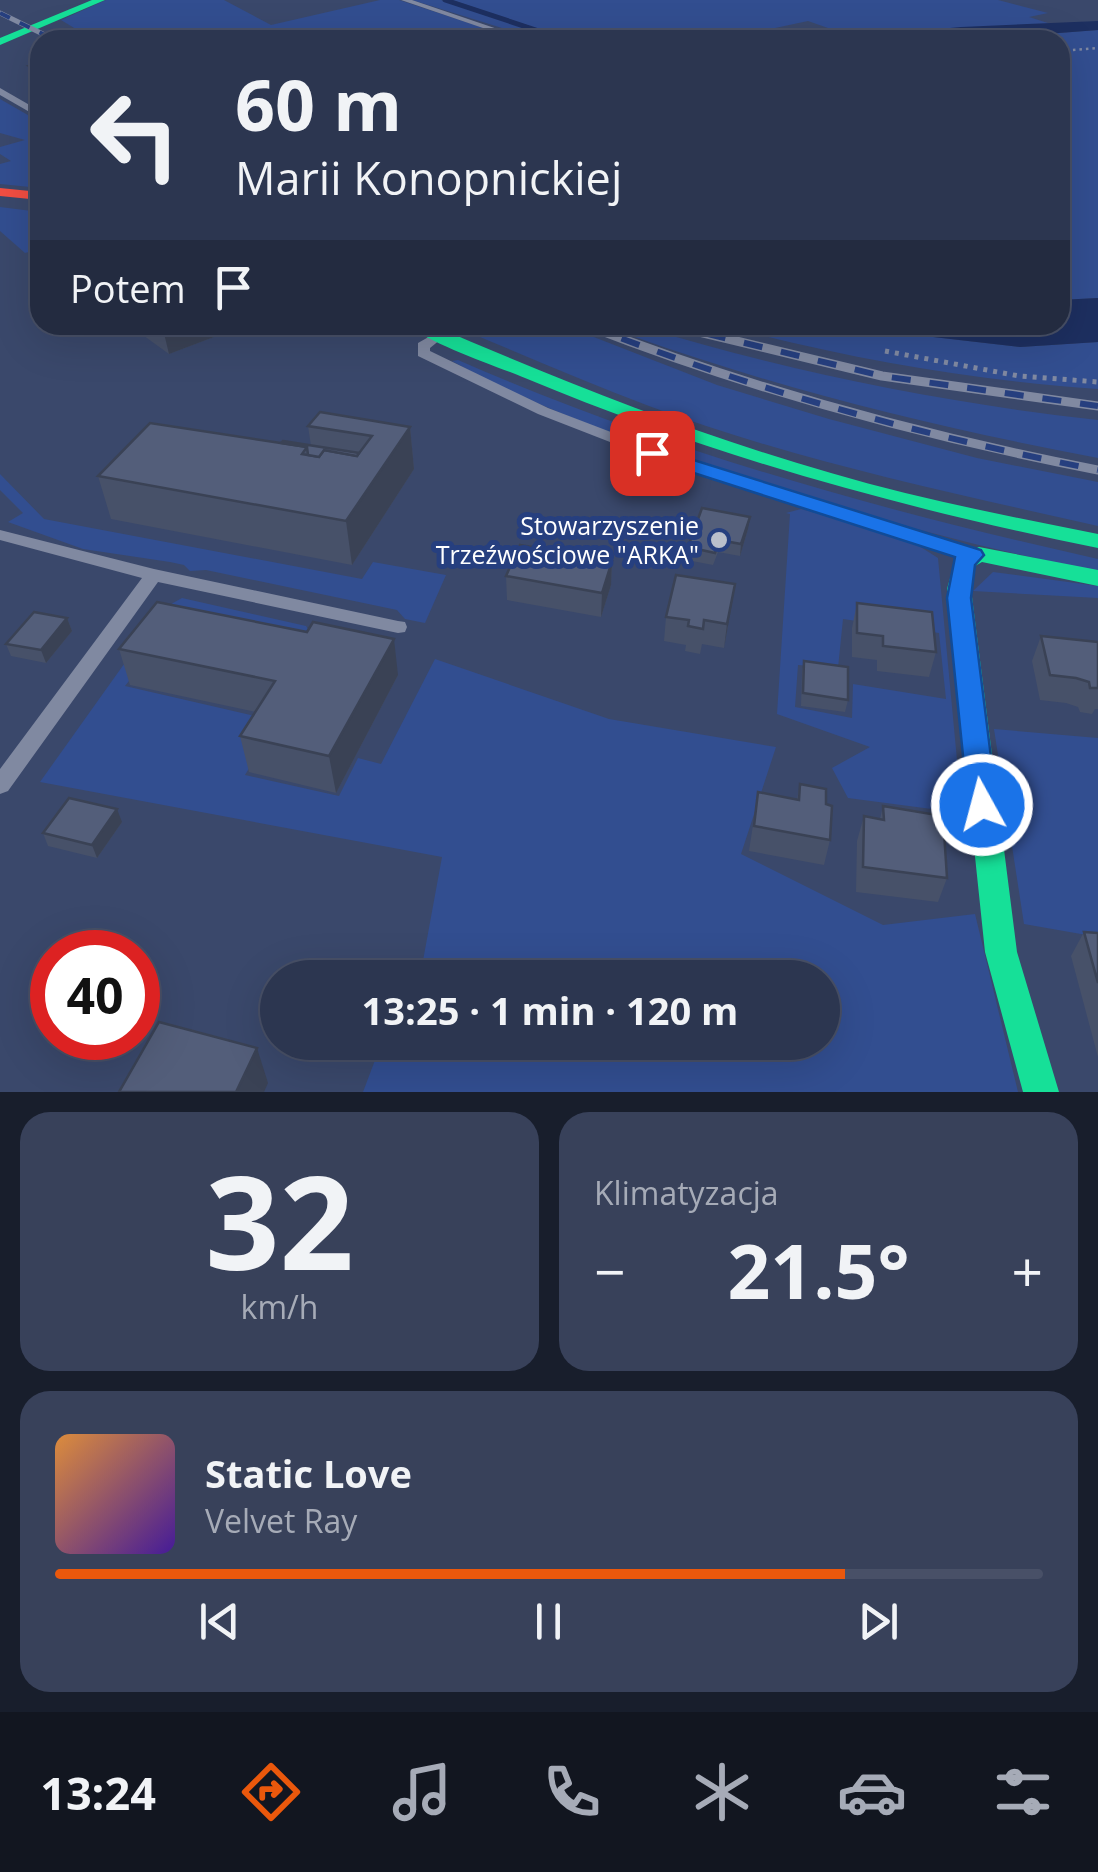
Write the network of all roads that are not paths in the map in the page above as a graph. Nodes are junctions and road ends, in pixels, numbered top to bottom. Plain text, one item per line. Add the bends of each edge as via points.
1 (100, 0) edge
2 (405, 0) edge
3 (496, 30) edge
4 (0, 42) edge
5 (0, 92) edge
6 (30, 109) edge
7 (0, 192) edge
8 (30, 195) edge
9 (427, 338) edge
10 (0, 534) edge
11 (1098, 541) edge
12 (973, 555) junction
13 (154, 575) junction
14 (1098, 578) edge
15 (398, 628) dead end
16 (0, 785) edge
17 (1041, 1092) edge

1 - 4 street
2 - 3 lane
5 - 6 lane
7 - 8 street
9 - 11 street via 738,451 859,487
9 - 12 lane via 543,411 652,453
10 - 13 lane
12 - 14 street
12 - 17 street via 964,562 959,598 994,909
13 - 15 lane
13 - 16 lane

